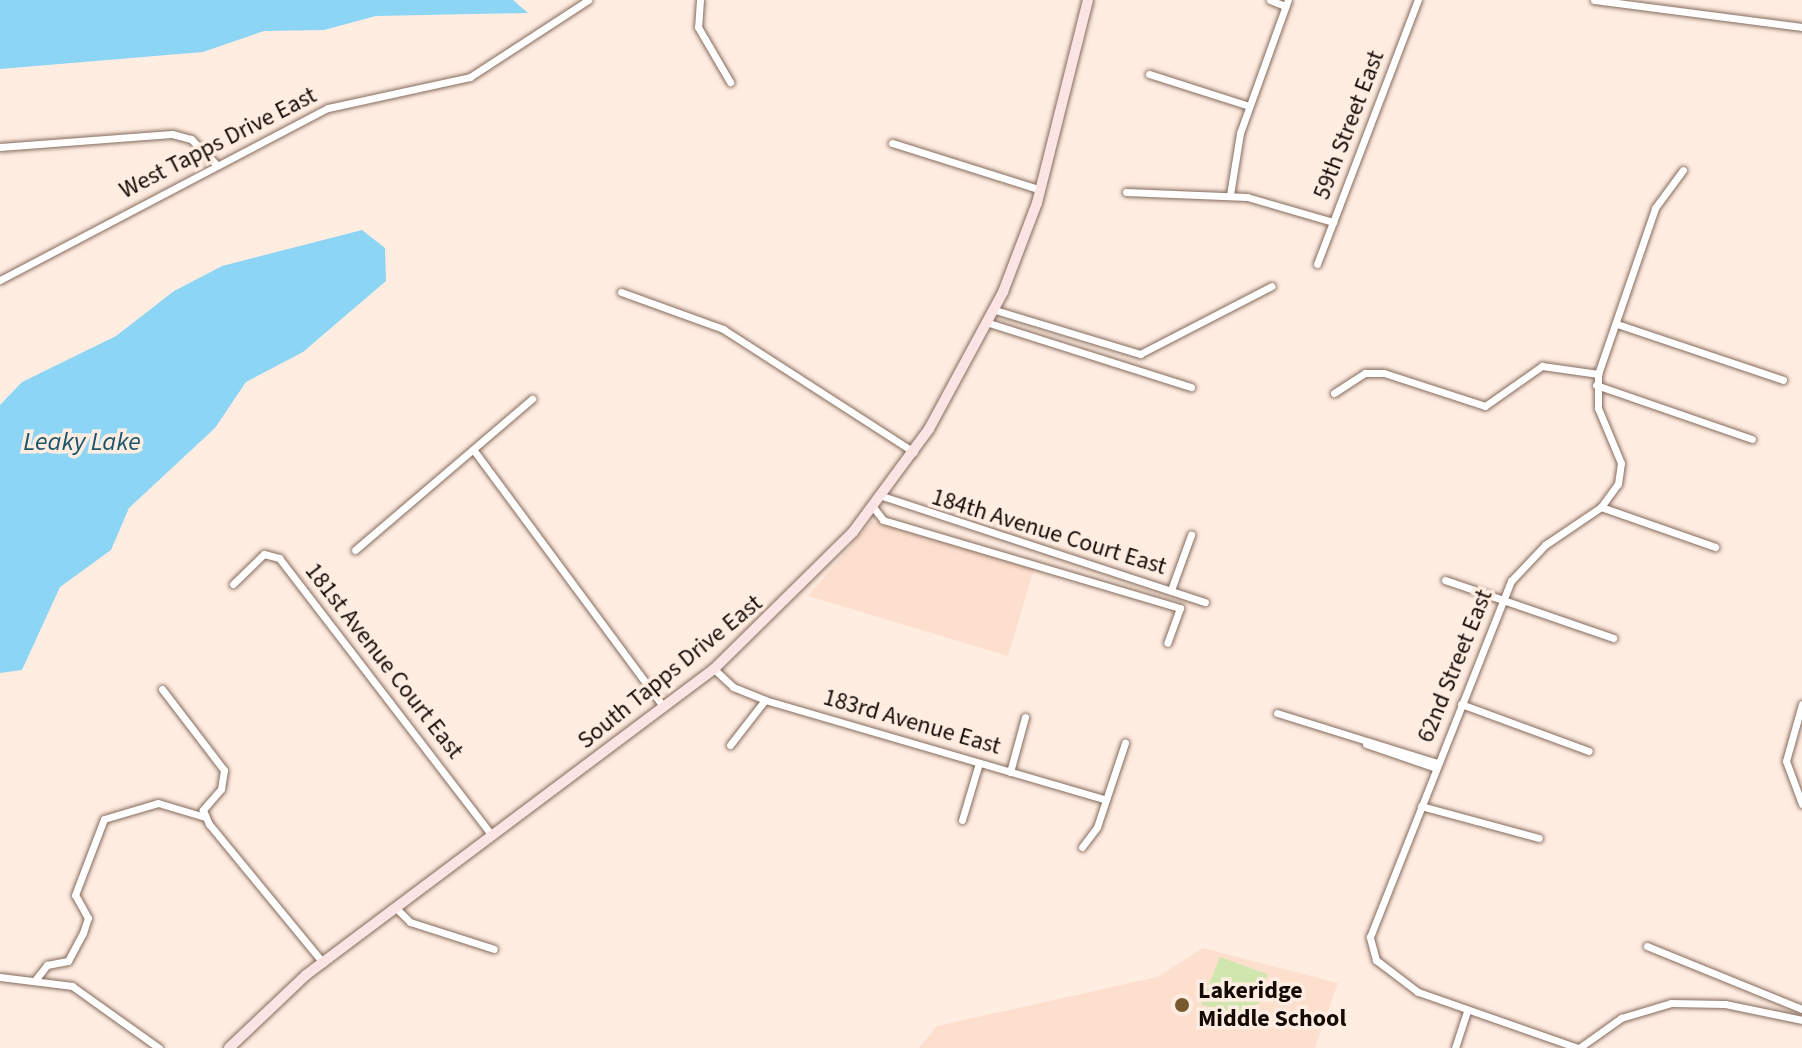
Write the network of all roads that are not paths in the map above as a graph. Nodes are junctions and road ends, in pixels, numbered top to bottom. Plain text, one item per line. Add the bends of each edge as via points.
1 (588, 0) edge
2 (700, 0) edge
3 (1088, 0) edge
4 (1270, 0) edge
5 (1418, 0) edge
6 (1594, 0) edge
7 (1287, 3) edge
8 (1802, 27) edge
9 (1149, 74) dead end
10 (730, 82) dead end
11 (1249, 106) junction
12 (892, 143) dead end
13 (0, 147) edge
14 (217, 165) junction
15 (1683, 170) dead end
16 (1041, 190) junction
17 (1126, 192) dead end
18 (1230, 195) junction
19 (1333, 222) junction
20 (1317, 264) dead end
21 (0, 280) edge
22 (1272, 286) dead end
23 (621, 292) dead end
24 (995, 310) junction
25 (989, 323) junction
26 (1620, 325) junction
27 (1598, 374) junction
28 (1783, 380) dead end
29 (1596, 385) junction
30 (1191, 387) dead end
31 (1334, 393) dead end
32 (532, 399) dead end
33 (1752, 439) dead end
34 (475, 452) junction
35 (914, 452) junction
36 (882, 496) junction
37 (873, 507) junction
38 (1601, 507) junction
39 (1191, 535) dead end
40 (1715, 547) dead end
41 (355, 550) dead end
42 (1445, 580) dead end
43 (233, 584) dead end
44 (1171, 590) junction
45 (1502, 599) junction
46 (1205, 602) dead end
47 (1613, 638) dead end
48 (1167, 643) dead end
49 (714, 669) junction
50 (162, 689) dead end
51 (765, 700) junction
52 (1461, 704) junction
53 (1802, 704) edge
54 (664, 707) junction
55 (1025, 717) dead end
56 (1125, 743) dead end
57 (730, 745) dead end
58 (1589, 751) dead end
59 (979, 763) junction
60 (1437, 765) junction
61 (1010, 772) junction
62 (1106, 800) junction
63 (1802, 804) edge
64 (1421, 806) junction
65 (205, 817) junction
66 (962, 820) dead end
67 (492, 836) junction
68 (1539, 838) dead end
69 (1082, 847) dead end
70 (396, 908) junction
71 (1647, 946) dead end
72 (494, 949) dead end
73 (323, 963) junction
74 (0, 977) edge
75 (36, 979) junction
76 (1802, 1009) edge
77 (1467, 1010) junction
78 (1802, 1020) edge
79 (159, 1048) edge
80 (229, 1048) edge
81 (1455, 1048) edge
82 (1579, 1048) edge

1 - 14 street, West Tapps Drive East via 470,77 328,108
2 - 10 street via 698,27
3 - 16 street, South Tapps Drive East
4 - 7 street
5 - 19 street, 59th Street East
6 - 8 street
7 - 11 street
9 - 11 street
11 - 18 street
12 - 16 street
13 - 14 street via 172,134 191,139
14 - 21 street, West Tapps Drive East
15 - 26 street, 62nd Street East via 1655,208
16 - 24 street, South Tapps Drive East
17 - 18 street
18 - 19 street
19 - 20 street, 59th Street East
22 - 24 street via 1140,354
23 - 35 street via 723,329
24 - 25 street, South Tapps Drive East
25 - 30 street
25 - 35 street, South Tapps Drive East
26 - 27 street, 62nd Street East
26 - 28 street
27 - 29 street, 62nd Street East
27 - 31 street via 1542,366 1485,406 1384,373 1348,380
29 - 33 street
29 - 38 street, 62nd Street East via 1598,408 1621,463 1618,484
32 - 34 street
34 - 41 street
34 - 54 street
35 - 36 street, South Tapps Drive East
36 - 37 street, South Tapps Drive East
36 - 44 street, 184th Avenue Court East
37 - 48 street via 883,520 1180,608
37 - 49 street, South Tapps Drive East via 796,595
38 - 40 street
38 - 45 street, 62nd Street East via 1545,545
39 - 44 street
42 - 45 street
43 - 67 street, 181st Avenue Court East via 264,554 279,558
44 - 46 street, 184th Avenue Court East
45 - 47 street
45 - 52 street, 62nd Street East
49 - 51 street, 183rd Avenue East
49 - 54 street, South Tapps Drive East
50 - 65 street via 224,770
51 - 57 street
51 - 59 street, 183rd Avenue East
52 - 58 street
52 - 60 street, 62nd Street East
53 - 63 street via 1786,749 1792,787
54 - 67 street, South Tapps Drive East
55 - 61 street
56 - 62 street
59 - 61 street, 183rd Avenue East
59 - 66 street
60 - 60 street via 1277,713
60 - 64 street, 62nd Street East
61 - 62 street, 183rd Avenue East
62 - 69 street
64 - 68 street
64 - 77 street, 62nd Street East via 1372,923 1371,950 1401,982
65 - 73 street
65 - 75 street via 158,803 104,819 75,895 88,918 83,933 68,961 47,965
67 - 70 street, South Tapps Drive East
70 - 72 street via 410,922
70 - 73 street, South Tapps Drive East
71 - 76 street
73 - 80 street, South Tapps Drive East
74 - 75 street
75 - 79 street via 90,994
77 - 81 street
77 - 82 street
78 - 82 street via 1725,1004 1671,1003 1621,1018

